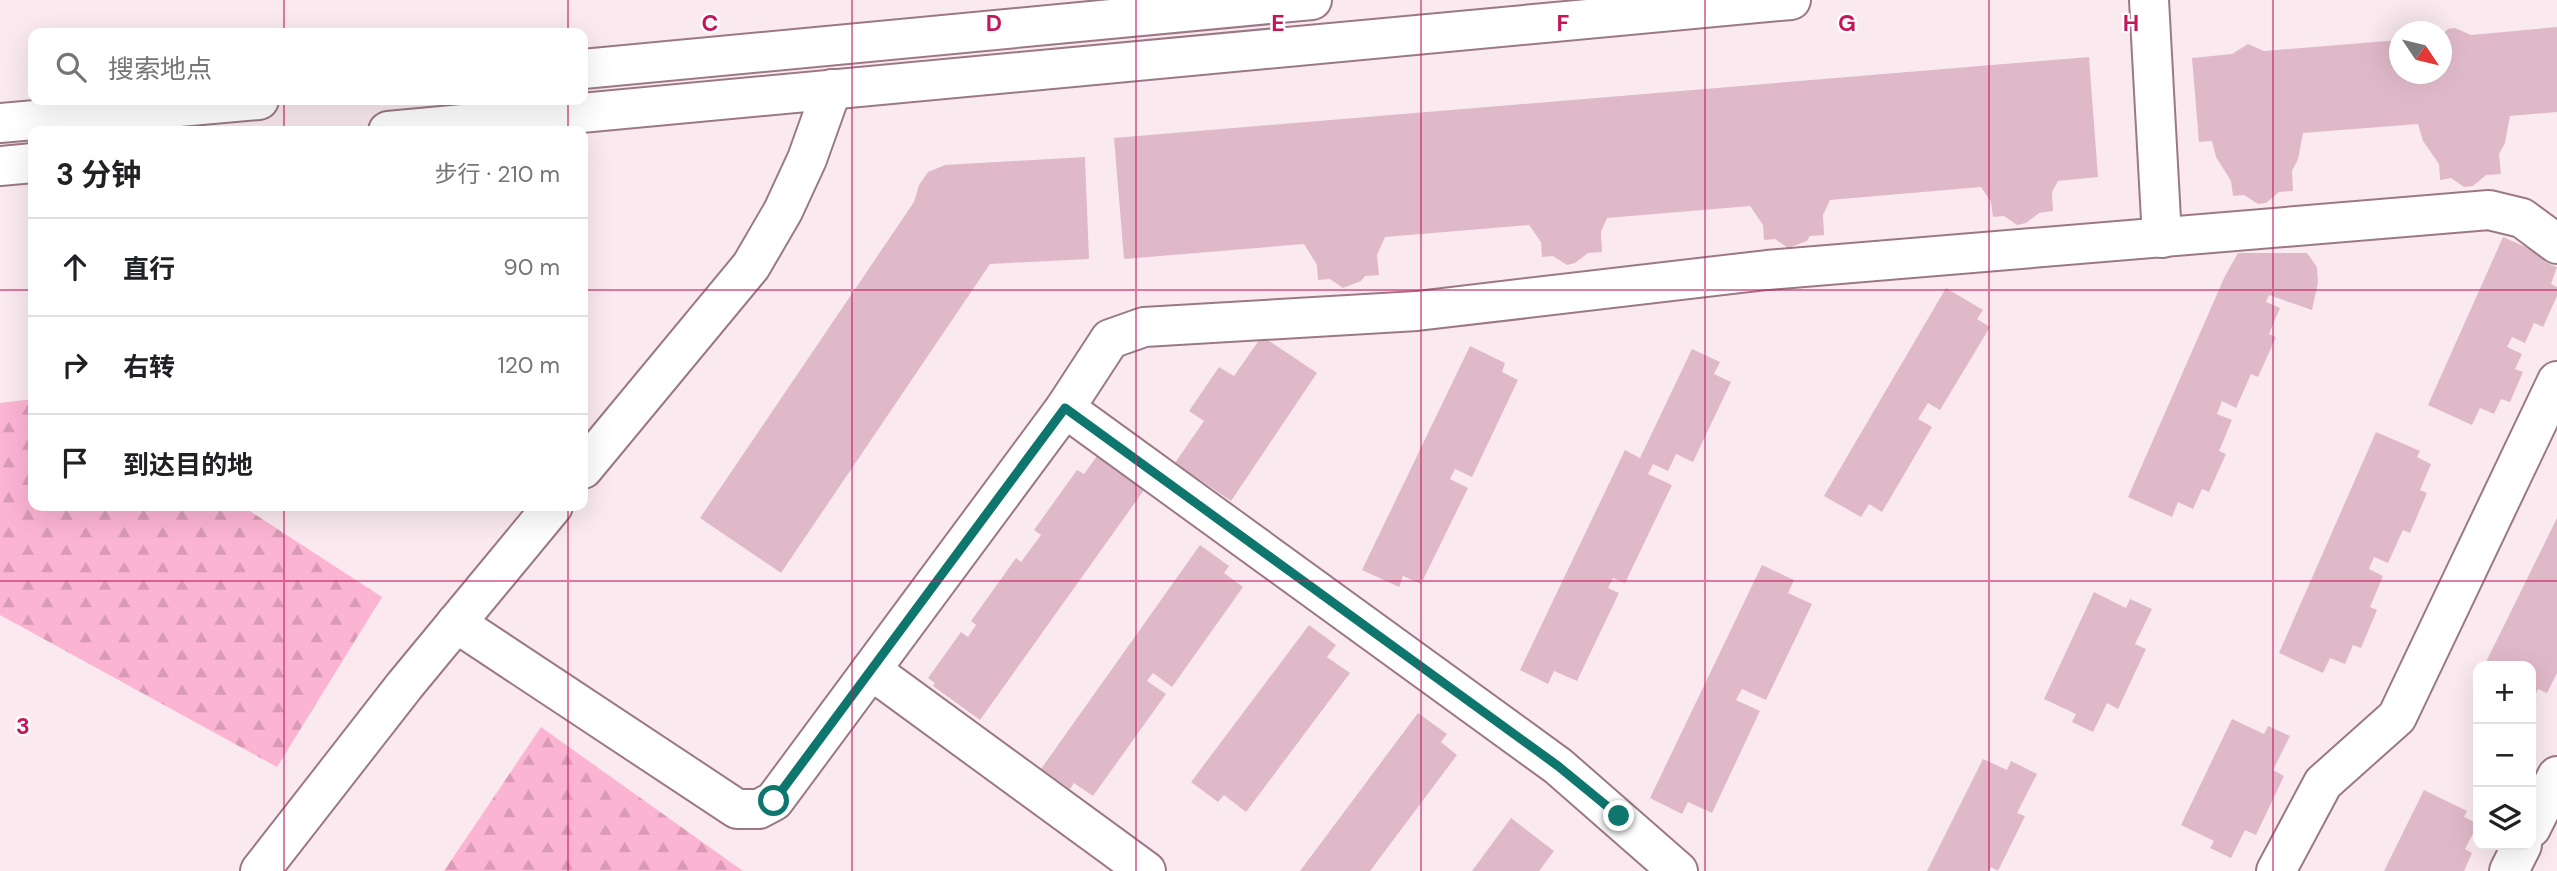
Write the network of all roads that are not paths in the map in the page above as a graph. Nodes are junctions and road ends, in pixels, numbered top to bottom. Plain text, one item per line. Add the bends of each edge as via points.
1 (1312, 0) edge
2 (1791, 0) edge
3 (2149, 0) edge
4 (588, 69) edge
5 (832, 89) junction
6 (203, 105) edge
7 (0, 123) edge
8 (441, 126) edge
9 (28, 163) edge
10 (0, 166) edge
11 (2162, 238) junction
12 (2557, 244) edge
13 (2557, 381) edge
14 (1065, 408) junction
15 (588, 463) edge
16 (549, 511) edge
17 (456, 623) junction
18 (871, 670) junction
19 (2557, 776) edge
20 (2536, 818) edge
21 (2520, 850) edge
22 (260, 871) edge
23 (1146, 871) edge
24 (1678, 871) edge
25 (2276, 871) edge
26 (2509, 871) edge

1 - 4 street
2 - 5 street
3 - 11 street
5 - 8 street
5 - 15 street via 807,159 751,266
6 - 7 street
9 - 10 street
11 - 12 street via 2489,210 2522,218
11 - 14 street via 1767,270 1417,311 1144,327 1110,339
13 - 25 street via 2397,717 2323,783
14 - 18 street
14 - 24 street via 1558,766
16 - 17 street
17 - 18 street via 737,808 759,810 774,801
17 - 22 street
18 - 23 street
19 - 20 street
21 - 26 street

